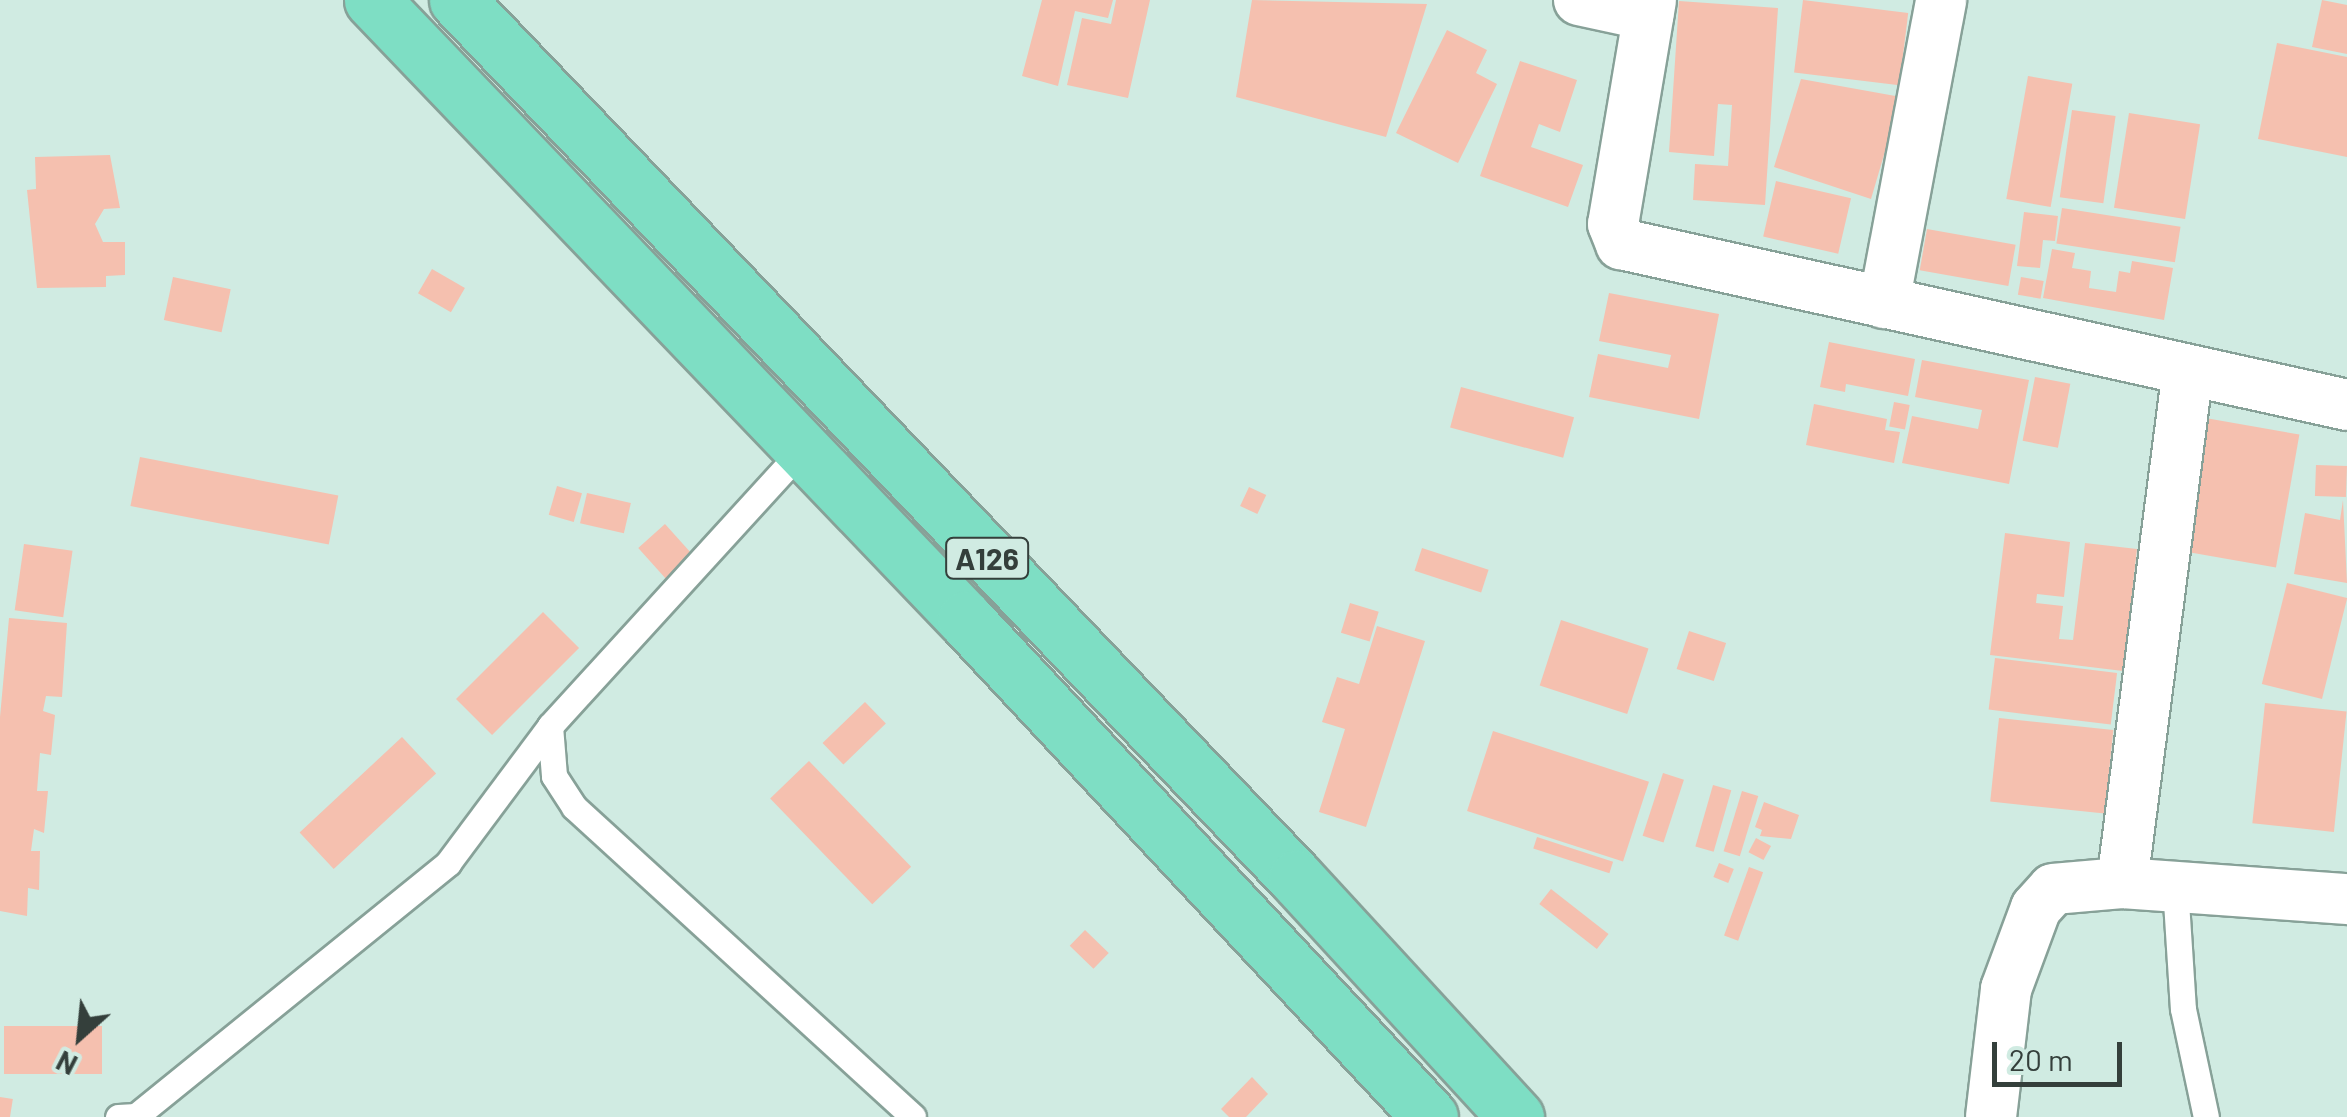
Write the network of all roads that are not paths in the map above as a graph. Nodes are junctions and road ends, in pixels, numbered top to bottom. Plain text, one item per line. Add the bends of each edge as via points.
1 (372, 0) edge
2 (457, 0) edge
3 (1579, 0) edge
4 (1941, 0) edge
5 (1650, 8) edge
6 (1884, 303) junction
7 (2188, 370) junction
8 (2347, 405) edge
9 (802, 450) junction
10 (550, 726) junction
11 (2122, 882) junction
12 (2175, 886) junction
13 (2347, 899) edge
14 (118, 1117) edge
15 (913, 1117) edge
16 (1430, 1117) edge
17 (1516, 1117) edge
18 (1991, 1117) edge
19 (2206, 1117) edge

1 - 9 highway, A126
2 - 17 highway, A126
3 - 5 street
4 - 6 street
5 - 6 street via 1614,224 1622,244
6 - 7 street
7 - 8 street
7 - 11 street
9 - 10 lane
9 - 16 highway, A126
10 - 14 lane via 448,863 136,1116
10 - 15 lane via 554,776 574,807
11 - 12 street
11 - 18 street via 2053,888 2036,908 2006,989
12 - 13 street
12 - 19 lane via 2184,1008

